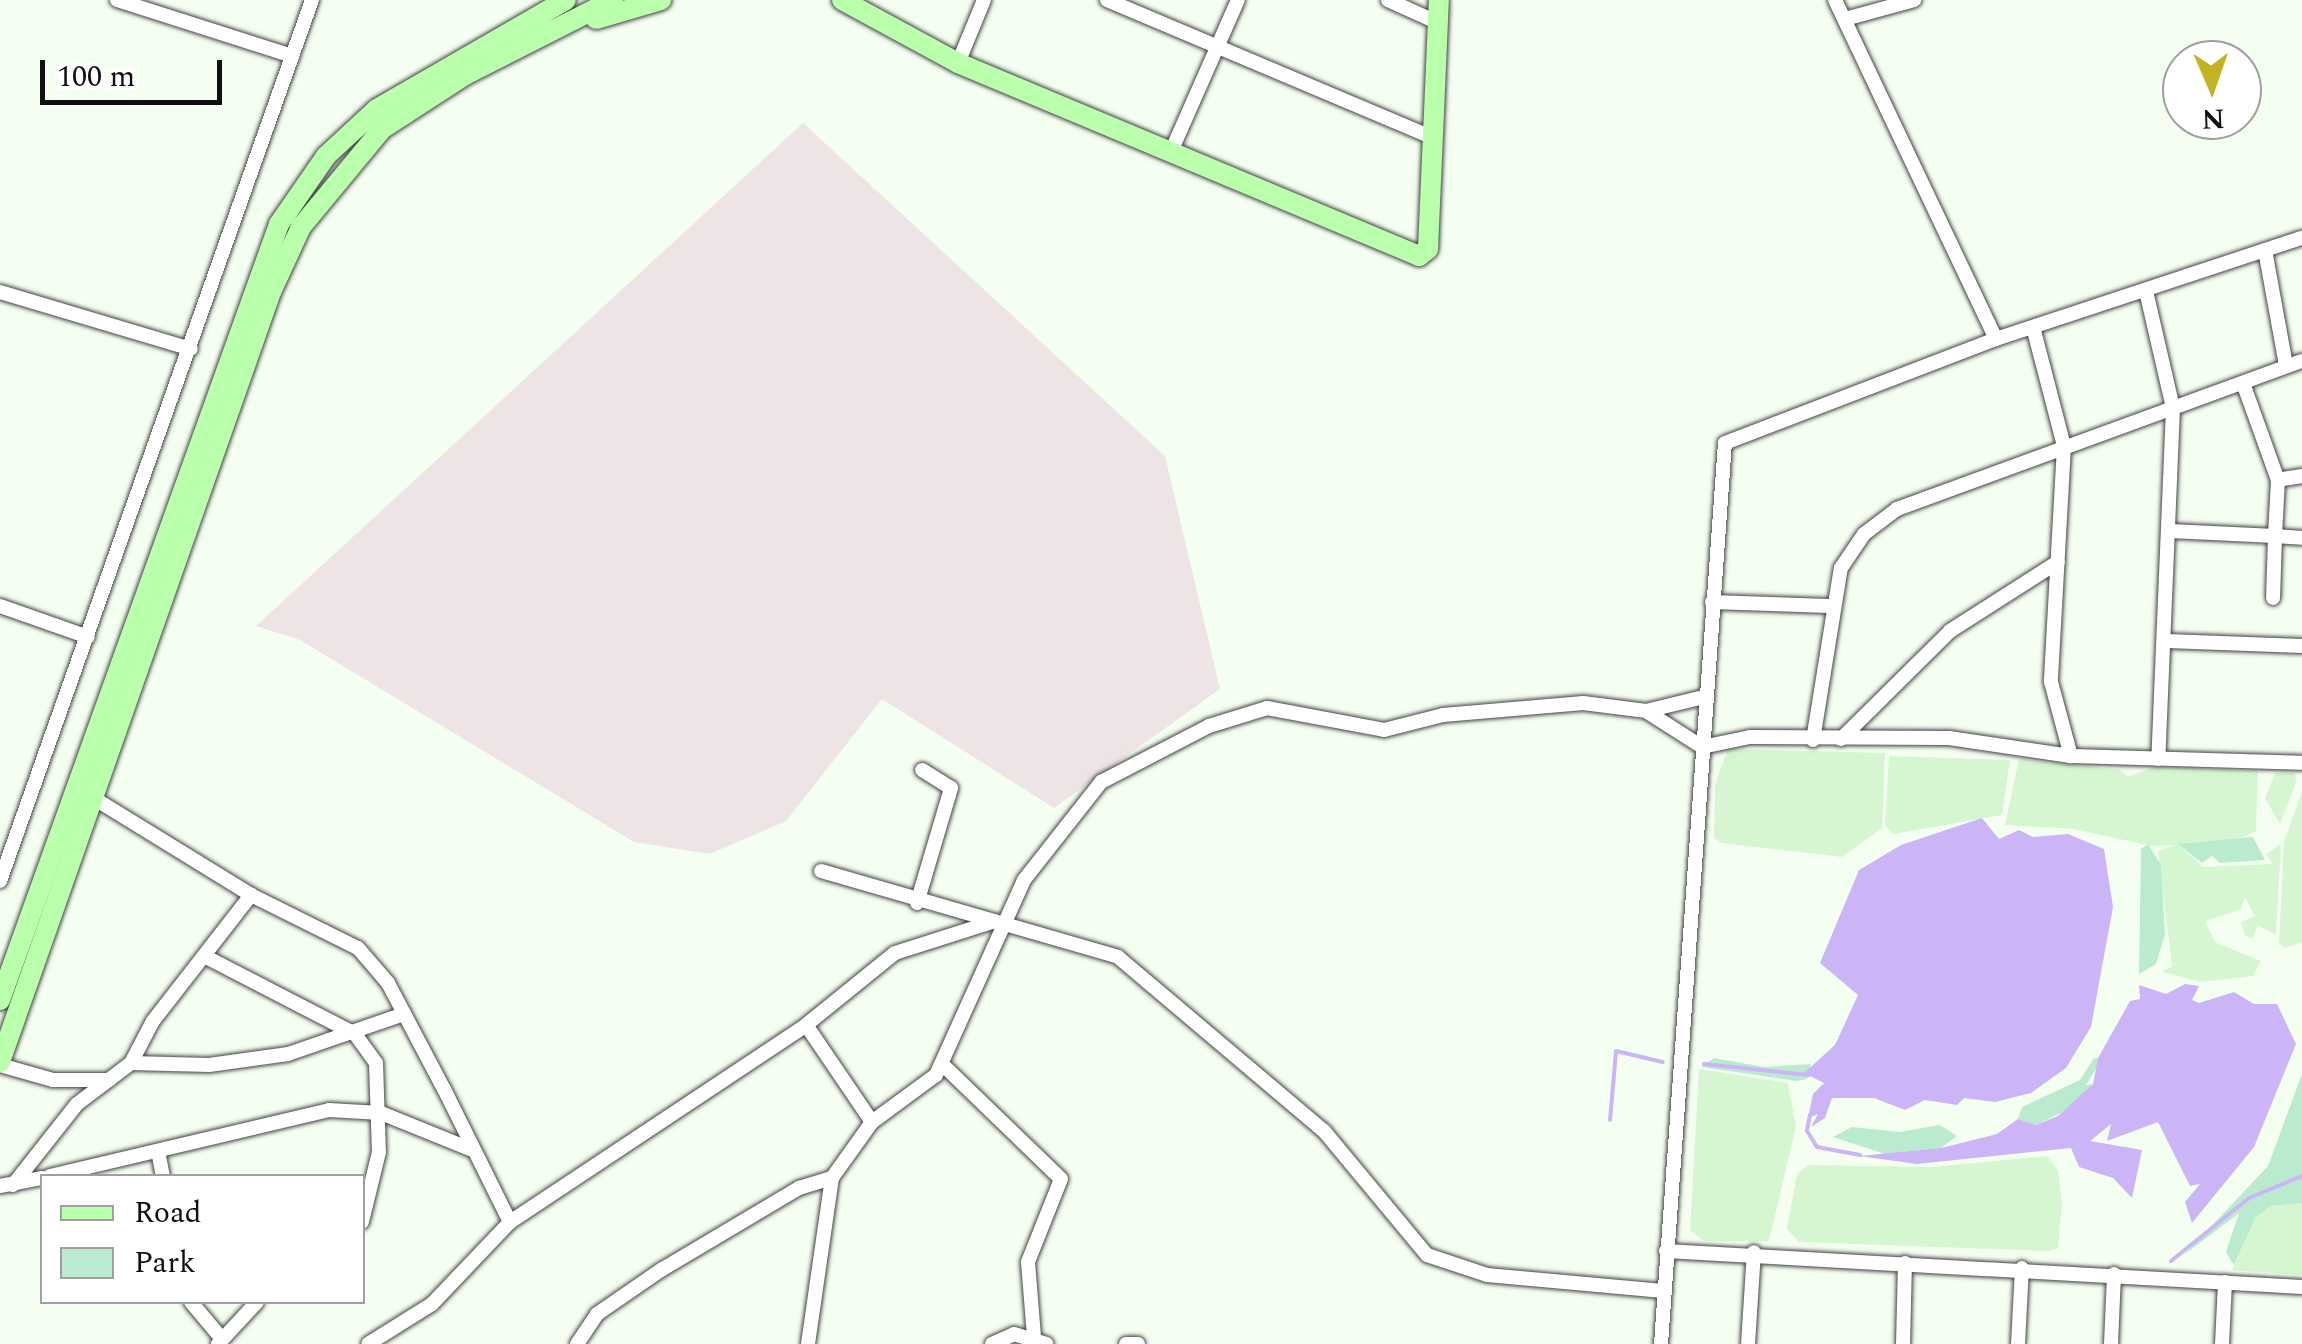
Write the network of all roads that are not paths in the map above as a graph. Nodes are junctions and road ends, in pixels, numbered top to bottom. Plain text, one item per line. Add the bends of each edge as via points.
1 (312, 0) edge
2 (614, 0) edge
3 (661, 0) edge
4 (842, 0) edge
5 (984, 0) edge
6 (1107, 0) edge
7 (1238, 0) edge
8 (1388, 0) edge
9 (1439, 0) edge
10 (1835, 0) edge
11 (1914, 0) edge
12 (125, 1) edge
13 (561, 2) edge
14 (1844, 19) junction
15 (1439, 22) junction
16 (569, 23) junction
17 (1218, 50) junction
18 (292, 56) junction
19 (958, 63) junction
20 (1434, 138) junction
21 (1170, 154) junction
22 (2302, 238) edge
23 (2264, 250) junction
24 (0, 292) edge
25 (2146, 292) junction
26 (2032, 327) junction
27 (1996, 339) junction
28 (191, 349) junction
29 (2302, 361) edge
30 (2286, 366) junction
31 (2242, 382) junction
32 (2174, 408) junction
33 (2064, 446) junction
34 (2302, 476) edge
35 (2278, 480) junction
36 (2170, 531) junction
37 (2276, 536) junction
38 (2302, 538) edge
39 (2058, 562) junction
40 (2273, 598) dead end
41 (1712, 602) junction
42 (0, 606) edge
43 (1830, 606) junction
44 (88, 638) junction
45 (2167, 641) junction
46 (2302, 646) edge
47 (120, 694) junction
48 (1704, 697) junction
49 (1646, 711) junction
50 (1841, 739) junction
51 (1812, 740) junction
52 (1702, 747) junction
53 (2071, 756) junction
54 (2158, 759) junction
55 (2302, 763) edge
56 (922, 770) dead end
57 (95, 800) junction
58 (820, 871) dead end
59 (0, 881) edge
60 (251, 895) junction
61 (917, 903) junction
62 (998, 923) junction
63 (208, 958) junction
64 (0, 1000) edge
65 (404, 1014) junction
66 (806, 1025) junction
67 (356, 1034) junction
68 (0, 1063) edge
69 (131, 1063) junction
70 (942, 1064) junction
71 (109, 1080) junction
72 (381, 1112) junction
73 (872, 1122) junction
74 (470, 1149) junction
75 (158, 1152) junction
76 (59, 1174) edge
77 (163, 1174) edge
78 (40, 1178) edge
79 (832, 1178) junction
80 (7, 1186) edge
81 (365, 1205) edge
82 (510, 1222) junction
83 (1666, 1251) junction
84 (1754, 1252) junction
85 (1905, 1262) junction
86 (2022, 1268) junction
87 (2114, 1274) junction
88 (2225, 1282) junction
89 (2302, 1287) edge
90 (1663, 1291) junction
91 (192, 1304) edge
92 (254, 1304) edge
93 (1040, 1340) edge
94 (220, 1342) edge
95 (368, 1344) edge
96 (577, 1344) edge
97 (808, 1344) edge
98 (992, 1344) edge
99 (1126, 1344) edge
100 (1138, 1344) edge
101 (1661, 1344) edge
102 (1748, 1344) edge
103 (1903, 1344) edge
104 (2018, 1344) edge
105 (2111, 1344) edge
106 (2222, 1344) edge

1 - 18 street
2 - 16 main road
3 - 16 main road
4 - 19 main road
5 - 19 street
6 - 17 street
7 - 17 street
8 - 15 street
9 - 15 main road
10 - 14 street
11 - 14 street
12 - 18 street
13 - 47 main road via 392,97 338,142 296,196 256,275
14 - 27 street
15 - 20 main road
16 - 47 main road via 382,129 301,227
17 - 20 street
17 - 21 street
18 - 28 street
19 - 21 main road
20 - 21 main road via 1428,250 1420,256
22 - 23 street
23 - 25 street
23 - 30 street
24 - 28 street
25 - 26 street
25 - 32 street
26 - 27 street
26 - 33 street
27 - 41 street via 1724,442
28 - 44 street
29 - 30 street
30 - 31 street
31 - 32 street
31 - 35 street
32 - 33 street
32 - 36 street
33 - 39 street
33 - 43 street via 1897,509 1850,551
34 - 35 street
35 - 37 street
36 - 37 street
36 - 45 street
37 - 38 street
37 - 40 street
39 - 50 street via 1940,639
39 - 53 street via 2050,682
41 - 43 street
41 - 48 street
42 - 44 street
43 - 51 street via 1826,686
44 - 59 street
45 - 46 street
45 - 54 street
47 - 57 main road
47 - 64 main road
48 - 49 street
48 - 52 street
49 - 52 street
49 - 62 street via 1583,703 1431,716 1384,730 1274,708 1208,726 1101,782 1038,858
50 - 51 street
50 - 53 street via 1949,738
51 - 52 street via 1750,738
52 - 83 street
53 - 54 street
54 - 55 street
56 - 61 street via 951,788
57 - 60 street
57 - 68 main road
58 - 61 street
60 - 63 street
60 - 65 street via 358,948
61 - 62 street
62 - 66 street via 895,953
62 - 70 street
62 - 90 street via 1053,932 1118,956 1324,1131 1426,1254 1487,1275
63 - 67 street
63 - 69 street via 152,1021
65 - 67 street
65 - 74 street
66 - 73 street
66 - 82 street
67 - 69 street via 240,1062
67 - 72 street via 380,1073
68 - 71 street via 53,1080
69 - 71 street
70 - 73 street
70 - 93 street via 1061,1179 1028,1262
71 - 80 street via 70,1112
72 - 74 street
72 - 75 street via 292,1116
72 - 81 street
73 - 79 street
74 - 82 street
75 - 76 street
75 - 77 street
78 - 80 street
79 - 96 street via 799,1188 661,1270 596,1314
79 - 97 street
82 - 95 street via 432,1304
83 - 84 street
83 - 90 street
84 - 85 street
84 - 102 street
85 - 86 street
85 - 103 street
86 - 87 street
86 - 104 street
87 - 88 street
87 - 105 street
88 - 89 street
88 - 106 street
90 - 101 street
91 - 94 street
92 - 94 street
93 - 98 street via 1014,1334
99 - 100 street

